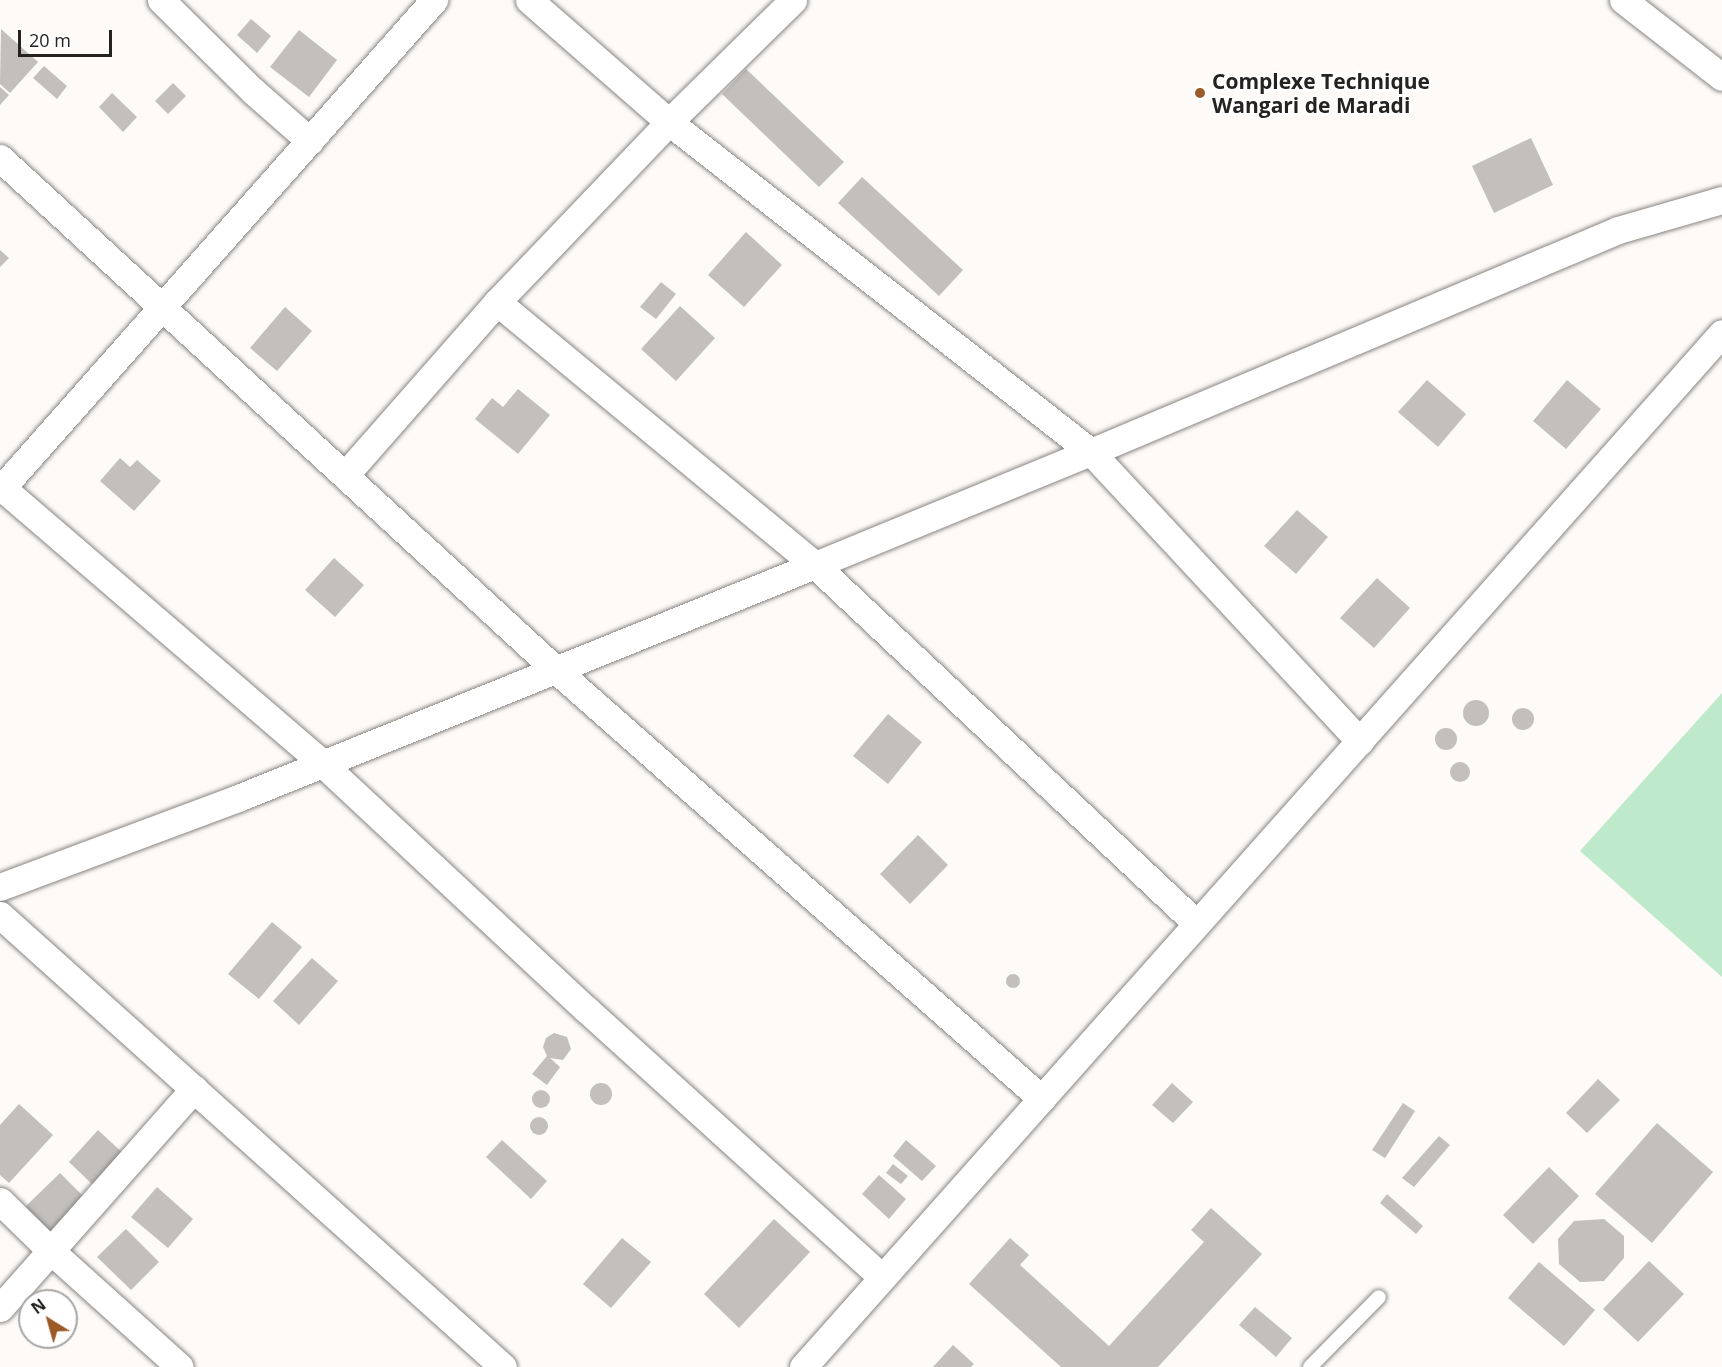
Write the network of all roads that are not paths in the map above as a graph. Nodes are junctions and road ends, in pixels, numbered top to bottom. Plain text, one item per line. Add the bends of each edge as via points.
1 (161, 0) edge
2 (434, 0) edge
3 (529, 0) edge
4 (793, 0) edge
5 (1643, 5) edge
6 (1722, 77) edge
7 (669, 122) junction
8 (310, 141) junction
9 (0, 158) edge
10 (1722, 200) edge
11 (497, 302) junction
12 (164, 307) junction
13 (1722, 333) edge
14 (1091, 453) junction
15 (346, 474) junction
16 (1, 488) edge
17 (815, 565) junction
18 (556, 670) junction
19 (1360, 741) junction
20 (323, 764) junction
21 (0, 887) edge
22 (0, 915) edge
23 (1197, 924) junction
24 (194, 1089) junction
25 (1042, 1098) junction
26 (0, 1201) edge
27 (51, 1251) junction
28 (882, 1277) junction
29 (1379, 1297) dead end
30 (0, 1308) edge
31 (180, 1367) edge
32 (503, 1367) edge
33 (803, 1367) edge
34 (1310, 1367) edge

1 - 8 street
2 - 8 street
3 - 7 street
4 - 7 street
5 - 6 street
7 - 11 street
7 - 14 street
8 - 12 street
9 - 12 street
10 - 14 street via 1618,230
11 - 15 street
11 - 17 street
12 - 15 street
12 - 16 street
13 - 19 street
14 - 17 street
14 - 19 street
15 - 18 street
16 - 20 street
17 - 18 street
17 - 23 street
18 - 20 street
18 - 25 street
19 - 23 street
20 - 21 street
20 - 28 street
22 - 24 street
23 - 25 street
24 - 27 street
24 - 32 street
25 - 28 street
26 - 27 street
27 - 30 street
27 - 31 street
28 - 33 street
29 - 34 lane

